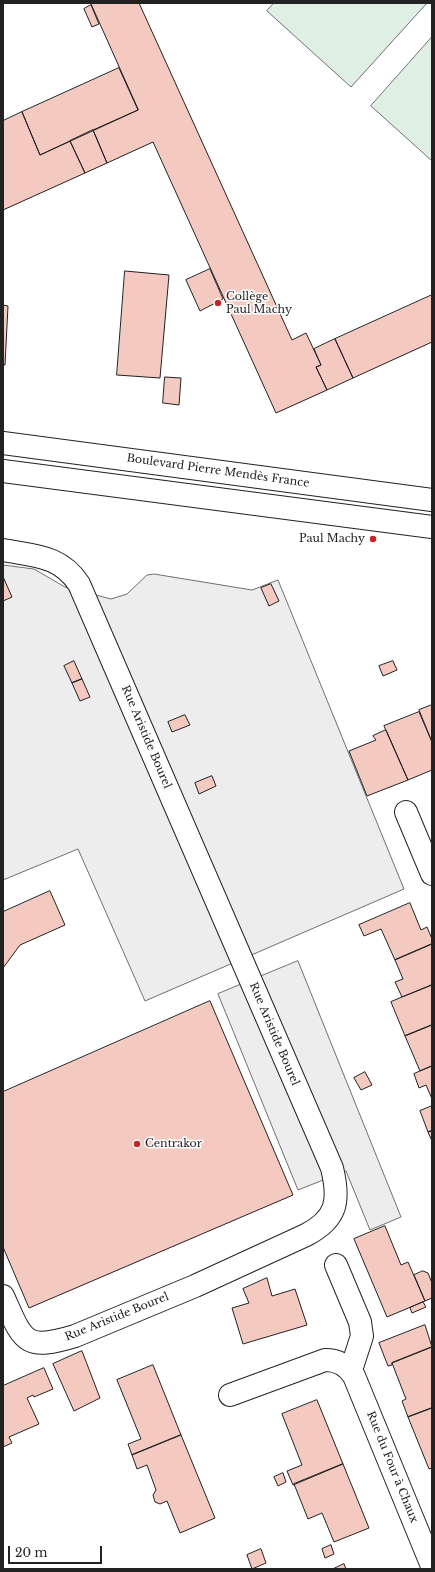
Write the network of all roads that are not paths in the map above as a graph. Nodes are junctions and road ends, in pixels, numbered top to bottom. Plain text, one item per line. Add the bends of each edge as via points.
1 (3, 443) edge
2 (3, 471) edge
3 (432, 500) edge
4 (432, 527) edge
5 (3, 550) edge
6 (406, 812) dead end
7 (430, 864) edge
8 (336, 1265) dead end
9 (3, 1296) edge
10 (351, 1370) junction
11 (230, 1396) dead end
12 (432, 1566) edge

1 - 3 street, Boulevard Pierre Mendès France
2 - 4 street
5 - 9 street, Rue Aristide Bourel via 39,557 64,566 79,584 332,1168 336,1193 334,1205 326,1222 319,1228 188,1289 75,1336 38,1343 30,1340 22,1335
6 - 7 street
8 - 10 street via 360,1322 362,1336
10 - 11 street via 337,1361 325,1360
10 - 12 street, Rue du Four à Chaux

